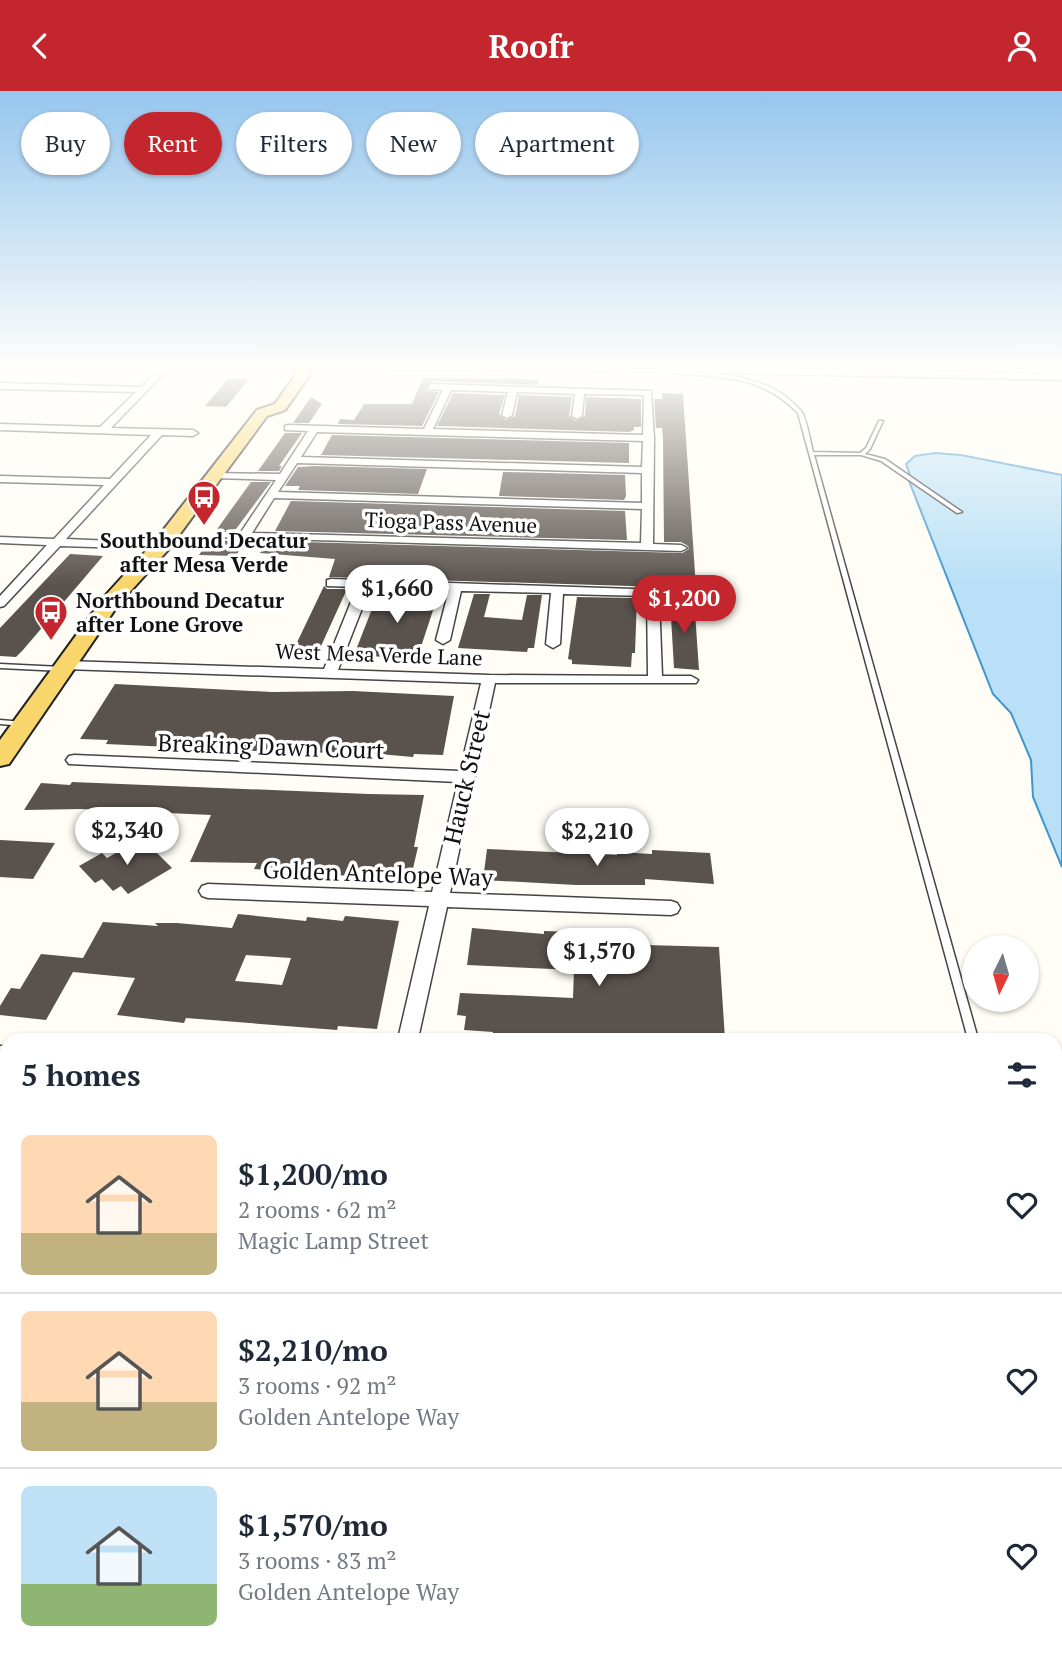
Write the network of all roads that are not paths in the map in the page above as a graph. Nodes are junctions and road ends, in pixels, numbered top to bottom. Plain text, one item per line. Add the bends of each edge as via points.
1 (151, 440) edge
2 (238, 440) edge
3 (307, 440) edge
4 (649, 440) edge
5 (807, 440) edge
6 (872, 440) edge
7 (811, 453) junction
8 (861, 454) junction
9 (294, 460) junction
10 (647, 470) junction
11 (215, 475) junction
12 (282, 477) junction
13 (0, 479) edge
14 (112, 482) junction
15 (271, 495) junction
16 (646, 506) junction
17 (960, 512) dead end
18 (220, 535) dead end
19 (244, 535) junction
20 (0, 540) edge
21 (56, 542) junction
22 (161, 546) junction
23 (647, 546) junction
24 (681, 548) dead end
25 (331, 583) dead end
26 (365, 584) junction
27 (456, 588) junction
28 (557, 591) junction
29 (653, 593) junction
30 (689, 594) dead end
31 (0, 603) edge
32 (443, 640) dead end
33 (553, 644) dead end
34 (0, 666) edge
35 (64, 667) junction
36 (329, 674) junction
37 (489, 679) junction
38 (655, 679) junction
39 (691, 680) dead end
40 (0, 722) edge
41 (25, 724) junction
42 (0, 758) edge
43 (74, 760) dead end
44 (466, 777) junction
45 (208, 891) dead end
46 (439, 901) junction
47 (671, 908) dead end
48 (409, 1033) edge
49 (971, 1033) edge

1 - 14 street
2 - 11 main road
3 - 9 street
4 - 10 street
5 - 7 lane
6 - 8 lane
7 - 8 lane
7 - 49 lane
8 - 17 lane via 883,460
9 - 10 street
9 - 12 street
10 - 16 street
11 - 12 street
11 - 22 main road
12 - 15 street
13 - 14 street
14 - 21 street
15 - 16 street
15 - 19 street
16 - 23 street
18 - 19 street, Tioga Pass Avenue
19 - 23 street, Tioga Pass Avenue
20 - 21 street
21 - 22 street
21 - 31 street
22 - 35 main road via 111,601
23 - 24 street, Tioga Pass Avenue
25 - 26 street
26 - 27 street
26 - 36 street
27 - 28 street
27 - 32 street
28 - 29 street
28 - 33 street
29 - 30 street
29 - 38 street
34 - 35 lane
35 - 36 street, West Mesa Verde Lane
35 - 41 main road
36 - 37 street, West Mesa Verde Lane
37 - 38 street, West Mesa Verde Lane
37 - 44 street, Hauck Street
38 - 39 street, West Mesa Verde Lane
40 - 41 lane
41 - 42 main road
43 - 44 street, Breaking Dawn Court
44 - 46 street, Hauck Street
45 - 46 street, Golden Antelope Way
46 - 47 street, Golden Antelope Way
46 - 48 street, Hauck Street

